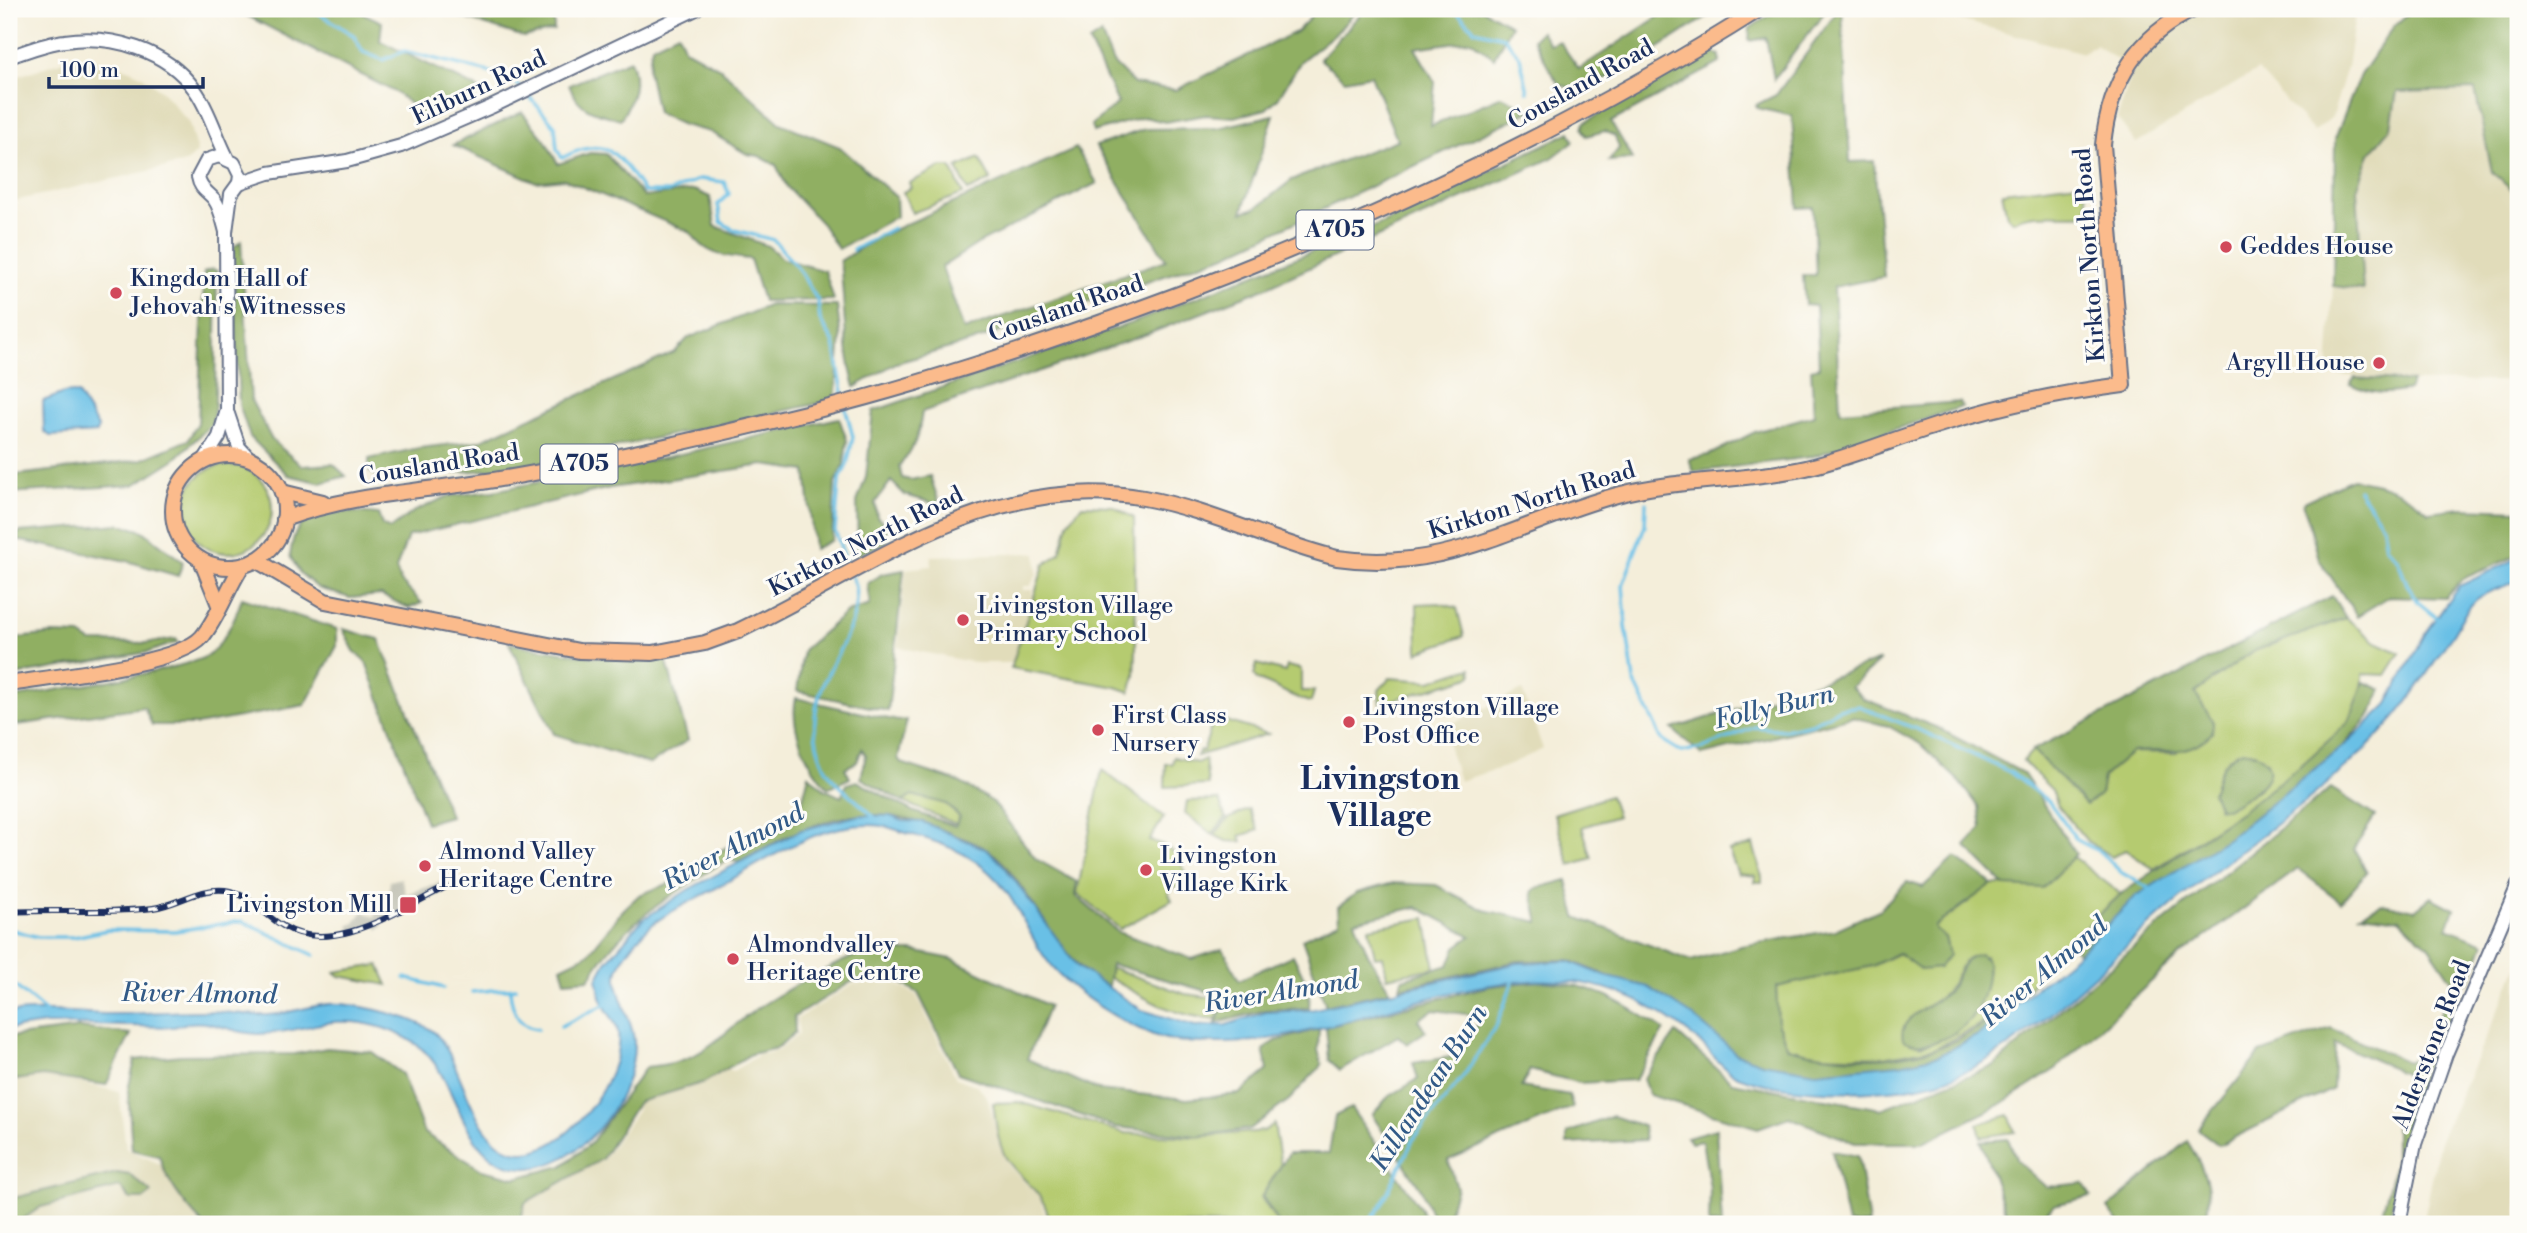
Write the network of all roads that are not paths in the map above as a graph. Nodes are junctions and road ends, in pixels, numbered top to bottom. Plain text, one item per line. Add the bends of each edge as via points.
1 (696, 9) edge
2 (1760, 9) edge
3 (2195, 9) edge
4 (9, 57) edge
5 (211, 125) junction
6 (227, 157) junction
7 (207, 160) junction
8 (237, 167) junction
9 (269, 173) junction
10 (239, 183) junction
11 (231, 194) junction
12 (212, 197) junction
13 (226, 232) junction
14 (227, 410) junction
15 (250, 459) junction
16 (203, 462) junction
17 (282, 492) junction
18 (335, 504) junction
19 (284, 519) junction
20 (272, 546) junction
21 (201, 559) junction
22 (256, 560) junction
23 (242, 566) junction
24 (289, 577) junction
25 (219, 605) junction
26 (9, 684) edge
27 (2518, 885) edge
28 (2399, 1224) edge

1 - 9 street, Eliburn Road via 491,107 378,153
2 - 18 main road, Cousland Road / A705 via 1503,154 1386,208 1129,313 820,409 617,457
3 - 24 main road, Kirkton North Road via 2175,18 2129,61 2105,121 2103,145 2123,385 1988,410 1804,468 1617,495 1459,552 1412,561 1371,563 1337,558 1167,503 1115,494 1043,495 987,508 938,527 787,608 705,643 653,653 540,644 362,610 325,601
4 - 5 street via 85,39 141,49 186,79
5 - 6 street
5 - 7 street
6 - 7 street
6 - 8 street
7 - 12 street via 198,177 202,189
8 - 9 street, Eliburn Road
8 - 10 street
9 - 10 street, Eliburn Road
10 - 11 street
11 - 12 street
11 - 13 street
12 - 13 street
13 - 14 street
14 - 15 street via 239,447
14 - 16 street via 219,437
15 - 16 main road via 228,456
15 - 17 main road via 273,477
16 - 21 main road via 182,482 173,508 180,539
17 - 18 main road, Cousland Road / A705
17 - 19 main road
18 - 19 main road, Cousland Road / A705
19 - 20 main road
20 - 22 main road
20 - 24 main road, Kirkton North Road
21 - 23 main road via 219,566
21 - 25 main road
22 - 23 main road
22 - 24 main road, Kirkton North Road
23 - 25 main road
25 - 26 main road via 209,627 187,648 129,664
27 - 28 street, Alderstone Road via 2442,1066 2415,1144

